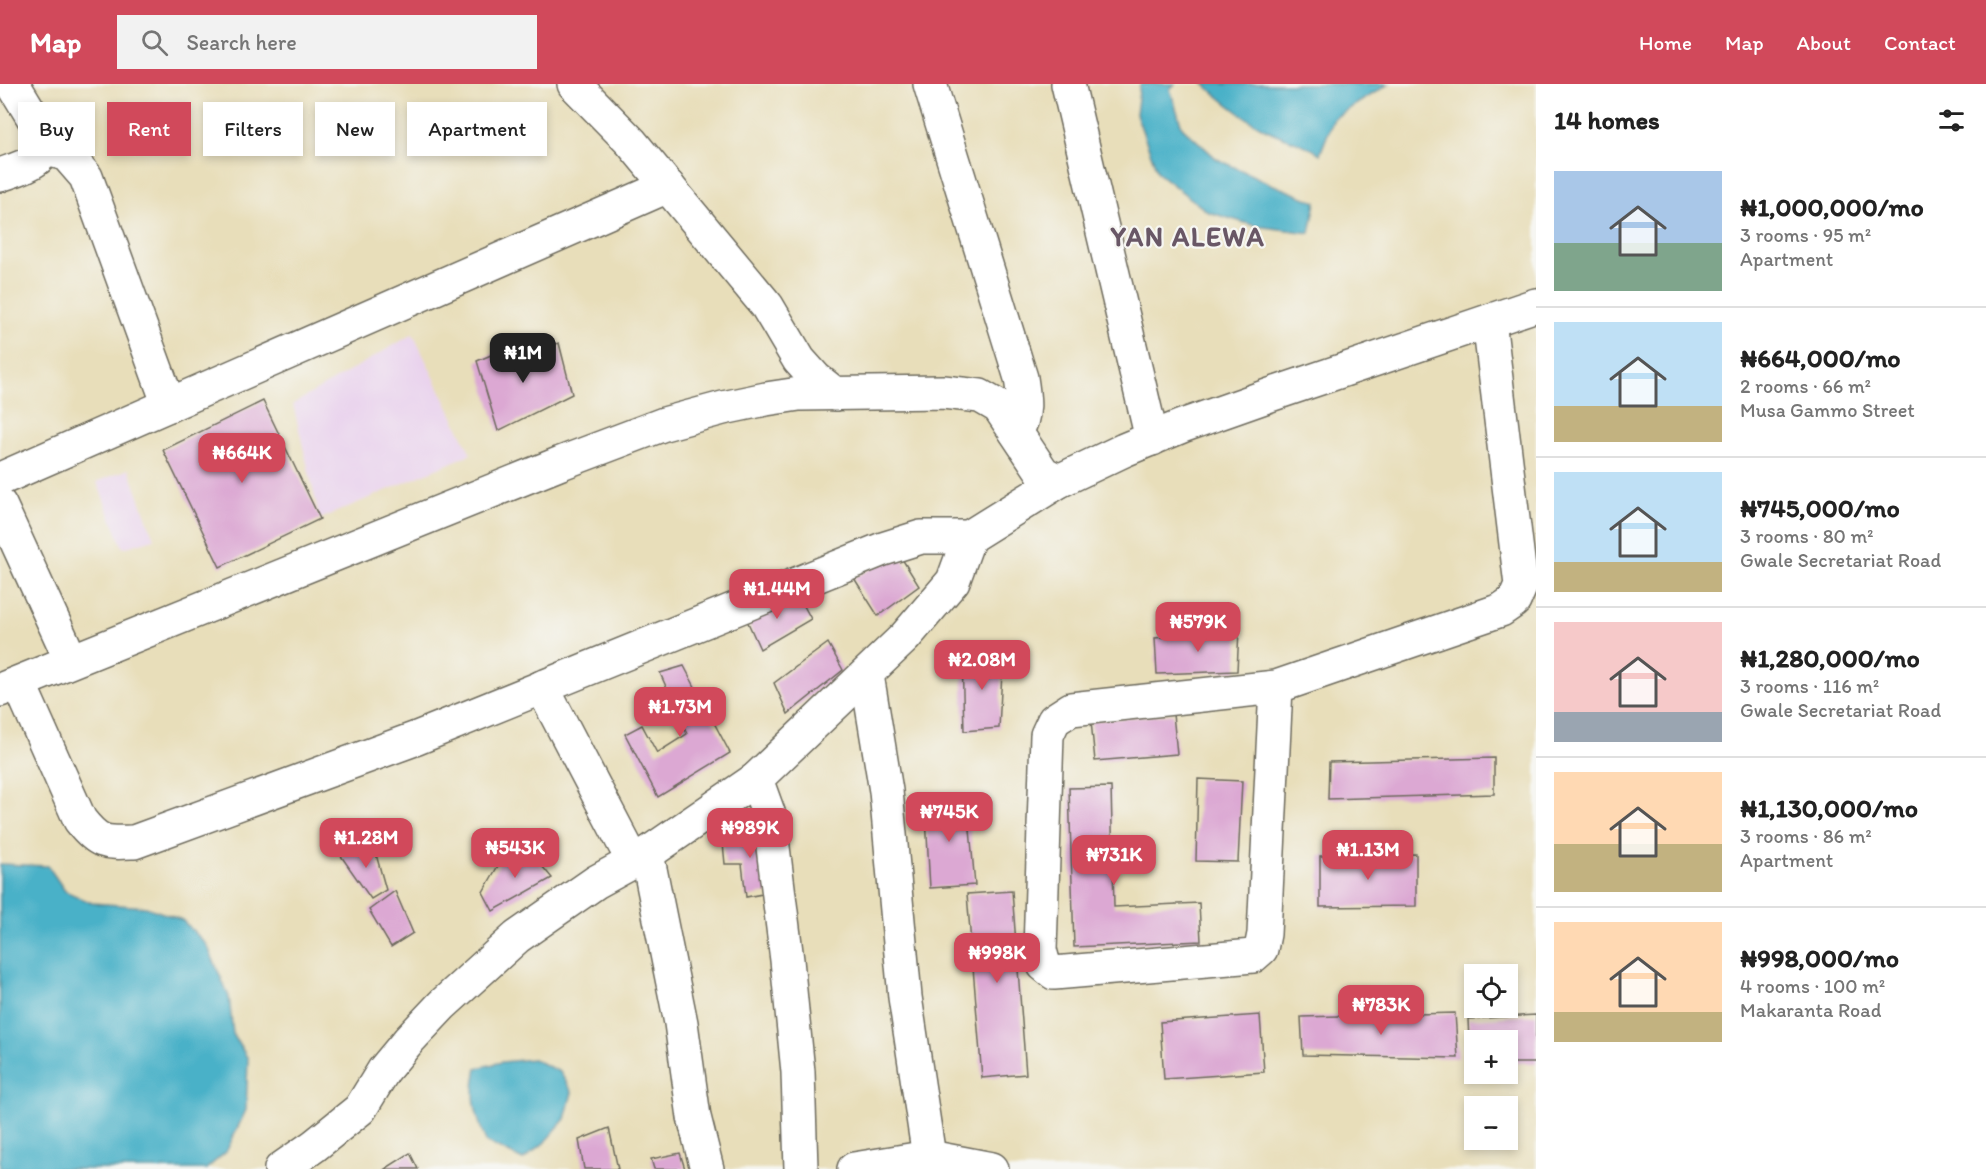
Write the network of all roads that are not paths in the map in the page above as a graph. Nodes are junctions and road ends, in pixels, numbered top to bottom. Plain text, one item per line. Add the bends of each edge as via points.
1 (13, 84) edge
2 (574, 84) edge
3 (930, 84) edge
4 (1068, 84) edge
5 (24, 102) edge
6 (41, 156) edge
7 (68, 156) edge
8 (0, 175) edge
9 (668, 186) junction
10 (1536, 305) edge
11 (1489, 321) junction
12 (835, 394) junction
13 (169, 405) junction
14 (1016, 432) junction
15 (1152, 439) junction
16 (0, 479) edge
17 (1059, 481) junction
18 (0, 505) edge
19 (969, 537) junction
20 (8, 542) edge
21 (71, 660) junction
22 (867, 675) junction
23 (9, 686) edge
24 (542, 687) junction
25 (1276, 687) junction
26 (756, 779) junction
27 (640, 857) junction
28 (928, 1157) junction
29 (280, 1169) edge
30 (707, 1169) edge
31 (801, 1169) edge
32 (854, 1169) edge
33 (993, 1169) edge

1 - 5 street
2 - 9 street
3 - 14 street via 1021,378 1024,410
4 - 15 street
6 - 8 street
7 - 13 street via 86,177
9 - 12 street via 767,306 799,360
9 - 13 street
10 - 11 street
11 - 15 street via 1270,394
11 - 25 street via 1521,585 1514,600 1501,609
12 - 14 street via 971,393 999,407
12 - 21 street via 766,399 664,424
13 - 16 street
14 - 17 street via 1043,473
15 - 17 street
17 - 19 street
18 - 20 street
19 - 22 street via 953,580 905,638
19 - 24 street via 921,537 883,549
20 - 21 street
21 - 23 street
22 - 26 street
22 - 28 street via 886,791 905,997
23 - 24 street via 80,820 100,840 117,843 134,842 241,804
24 - 27 street
25 - 25 street via 1261,949 1253,956 1054,973 1044,965 1040,950 1047,735 1054,720 1071,709
26 - 27 street
26 - 31 street via 768,815 787,960 798,1072
27 - 29 street via 596,882 484,965 409,1040 384,1070 360,1109
27 - 30 street via 681,1023 694,1117
28 - 32 street
28 - 33 street

